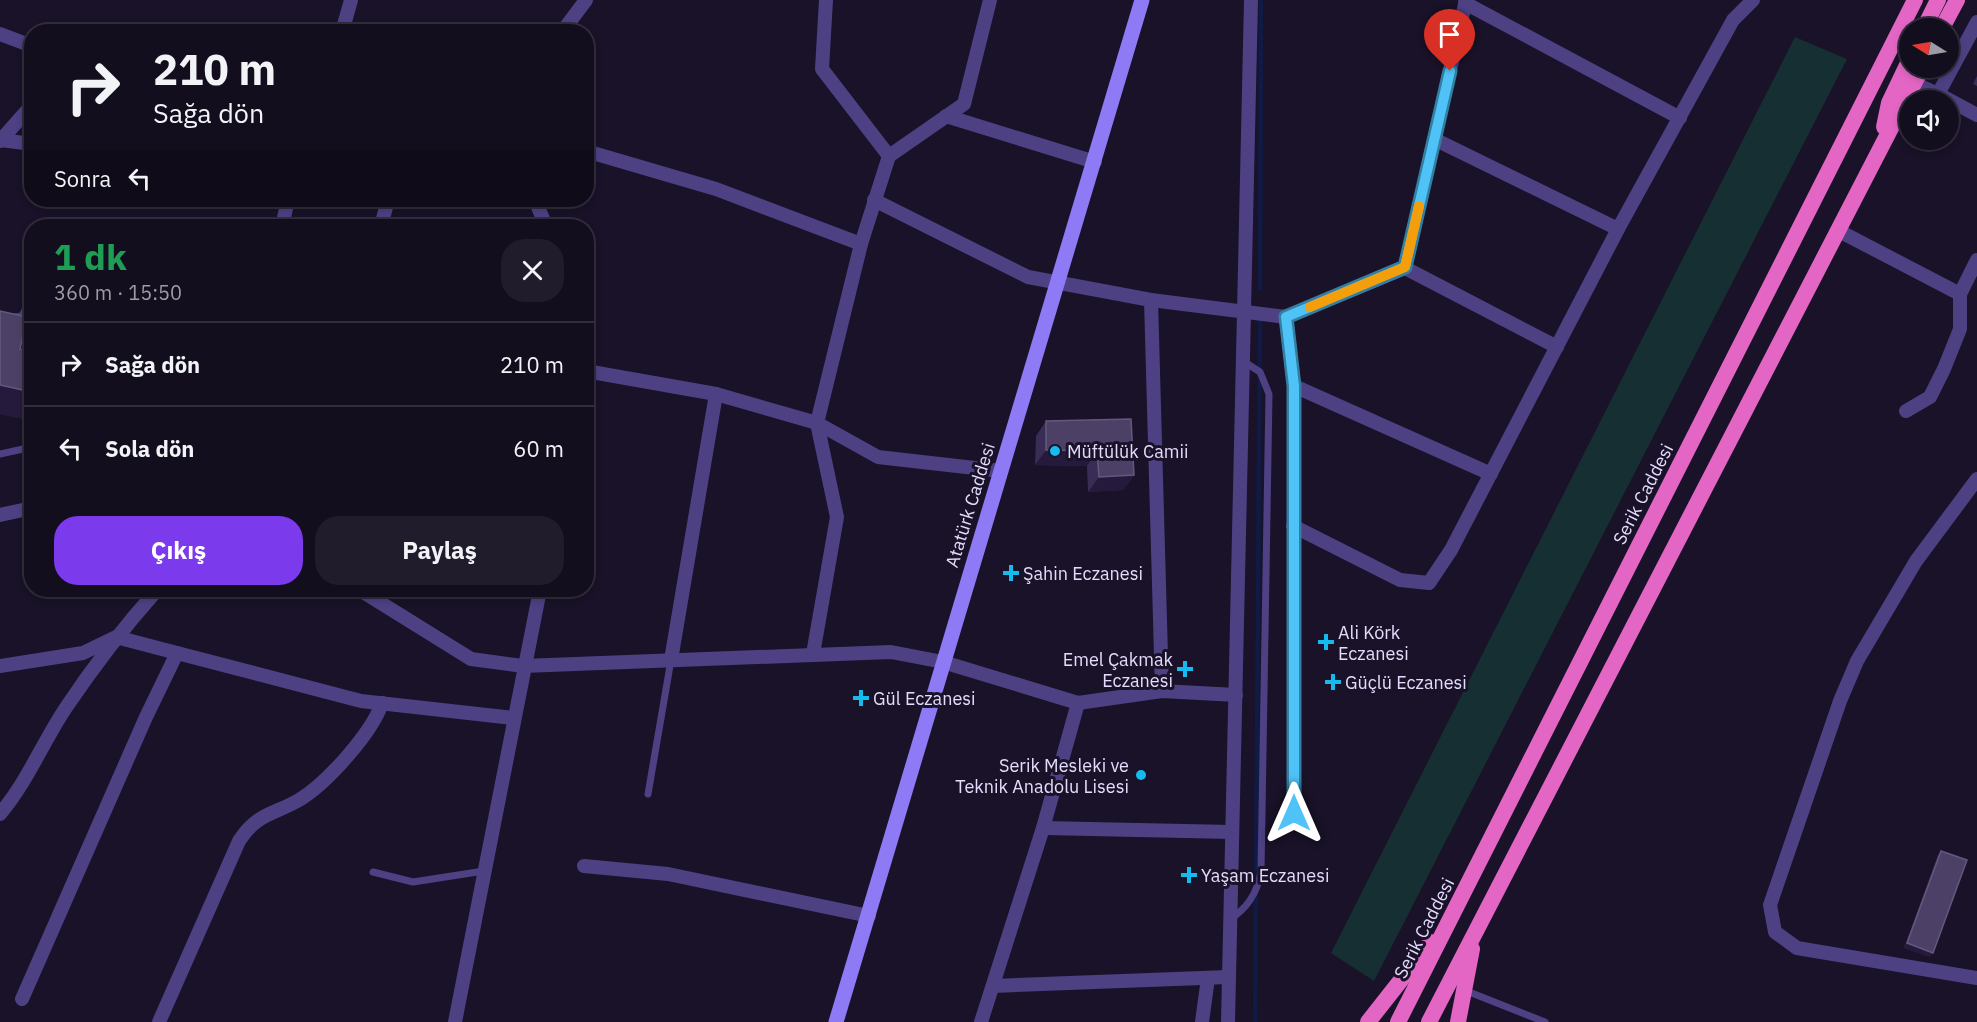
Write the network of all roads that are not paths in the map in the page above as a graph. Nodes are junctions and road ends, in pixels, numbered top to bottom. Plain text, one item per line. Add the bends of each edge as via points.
1 (351, 0) edge
2 (586, 0) edge
3 (826, 0) edge
4 (990, 0) edge
5 (1142, 0) edge
6 (1251, 0) edge
7 (1751, 0) edge
8 (1915, 0) edge
9 (1938, 0) edge
10 (1957, 0) edge
11 (1466, 2) edge
12 (1929, 18) edge
13 (1947, 18) edge
14 (1977, 22) edge
15 (344, 24) edge
16 (568, 24) edge
17 (0, 34) edge
18 (24, 43) edge
19 (1901, 78) edge
20 (1916, 78) edge
21 (1921, 78) edge
22 (1934, 90) edge
23 (1940, 90) edge
24 (1959, 106) edge
25 (24, 114) edge
26 (946, 116) junction
27 (1977, 116) edge
28 (1680, 118) junction
29 (1434, 139) junction
30 (1, 141) edge
31 (24, 143) edge
32 (1879, 149) junction
33 (594, 154) edge
34 (889, 156) junction
35 (1095, 162) junction
36 (874, 200) junction
37 (1618, 229) junction
38 (1839, 231) junction
39 (861, 243) junction
40 (1977, 260) edge
41 (1405, 267) junction
42 (1057, 285) junction
43 (1960, 294) junction
44 (1151, 300) junction
45 (24, 311) edge
46 (1244, 311) junction
47 (1286, 317) junction
48 (0, 319) edge
49 (1557, 347) junction
50 (1243, 361) junction
51 (594, 372) edge
52 (1294, 386) junction
53 (716, 394) junction
54 (1906, 411) dead end
55 (817, 423) junction
56 (24, 449) edge
57 (0, 454) edge
58 (1001, 471) junction
59 (1491, 474) junction
60 (1977, 479) edge
61 (24, 510) edge
62 (0, 515) edge
63 (1293, 526) junction
64 (152, 597) edge
65 (371, 597) edge
66 (538, 597) edge
67 (116, 637) junction
68 (177, 653) junction
69 (813, 654) junction
70 (672, 660) junction
71 (943, 662) junction
72 (0, 666) edge
73 (523, 666) junction
74 (1162, 691) junction
75 (1236, 694) junction
76 (382, 703) junction
77 (1078, 703) junction
78 (513, 718) junction
79 (648, 794) dead end
80 (1294, 813) dead end
81 (0, 814) edge
82 (1043, 828) junction
83 (1232, 832) junction
84 (584, 866) dead end
85 (484, 871) junction
86 (373, 872) dead end
87 (869, 916) junction
88 (1230, 919) junction
89 (1451, 919) junction
90 (1476, 930) junction
91 (1228, 977) junction
92 (1208, 978) junction
93 (1977, 978) edge
94 (993, 987) junction
95 (1464, 990) junction
96 (22, 999) dead end
97 (1430, 1020) edge
98 (159, 1022) edge
99 (455, 1022) edge
100 (836, 1022) edge
101 (981, 1022) edge
102 (1202, 1022) edge
103 (1228, 1022) edge
104 (1368, 1022) edge
105 (1398, 1022) edge
106 (1458, 1022) edge
107 (1545, 1022) edge

1 - 15 street
2 - 16 street
3 - 34 street via 822,69
4 - 26 street via 964,104
5 - 35 main road, Atatürk Caddesi
6 - 46 street
7 - 28 street via 1733,20
8 - 89 highway, Serik Caddesi
9 - 12 highway
10 - 13 highway
11 - 28 street
11 - 29 street
14 - 23 street
17 - 18 street
19 - 32 highway via 1889,103
20 - 32 highway
21 - 22 street
24 - 27 street
25 - 30 street
26 - 34 street
26 - 35 street
28 - 37 street
29 - 37 street
29 - 41 street
30 - 31 street
32 - 38 highway
33 - 39 street via 716,189
34 - 36 street
35 - 42 main road, Atatürk Caddesi
36 - 39 street
36 - 42 street via 1028,278
37 - 49 street
38 - 43 street
38 - 90 highway
39 - 55 street
40 - 43 street
41 - 47 street
41 - 49 street
42 - 44 street
42 - 58 main road, Atatürk Caddesi
43 - 54 street via 1959,328 1944,369 1930,397
44 - 46 street
44 - 74 street
45 - 48 lane via 21,316
46 - 47 street
46 - 50 street
47 - 52 street
49 - 59 street
50 - 75 street
50 - 88 lane via 1260,372 1269,394 1261,872 1255,894
51 - 53 street
52 - 59 street
52 - 63 street
53 - 55 street
53 - 70 street
55 - 58 street via 878,457
55 - 69 street via 837,517
56 - 57 lane
58 - 71 main road, Atatürk Caddesi
59 - 63 street via 1429,583 1400,580
60 - 93 street via 1916,561 1857,661 1770,905 1775,932 1797,948
61 - 62 street
63 - 80 street
64 - 67 street
65 - 73 street via 471,659
66 - 73 street
67 - 68 street
67 - 72 street via 83,653
67 - 81 street
68 - 76 street
68 - 96 street
69 - 70 street
69 - 71 street via 891,652
70 - 73 street
70 - 79 lane
71 - 77 street
71 - 87 main road, Atatürk Caddesi
73 - 78 street
74 - 75 street
74 - 77 street
75 - 83 street
76 - 78 street
76 - 98 street via 374,722 316,788 298,801 265,814 247,828
77 - 82 street
78 - 85 street
82 - 83 street
82 - 94 street
83 - 88 street
84 - 87 street via 668,874
85 - 86 lane via 413,882
85 - 99 street
87 - 100 main road, Atatürk Caddesi
88 - 91 street
89 - 104 highway
89 - 105 highway, Serik Caddesi
90 - 95 highway
90 - 97 highway
91 - 92 street
91 - 103 street
92 - 94 street
92 - 102 street
94 - 101 street
95 - 106 highway
95 - 107 lane

